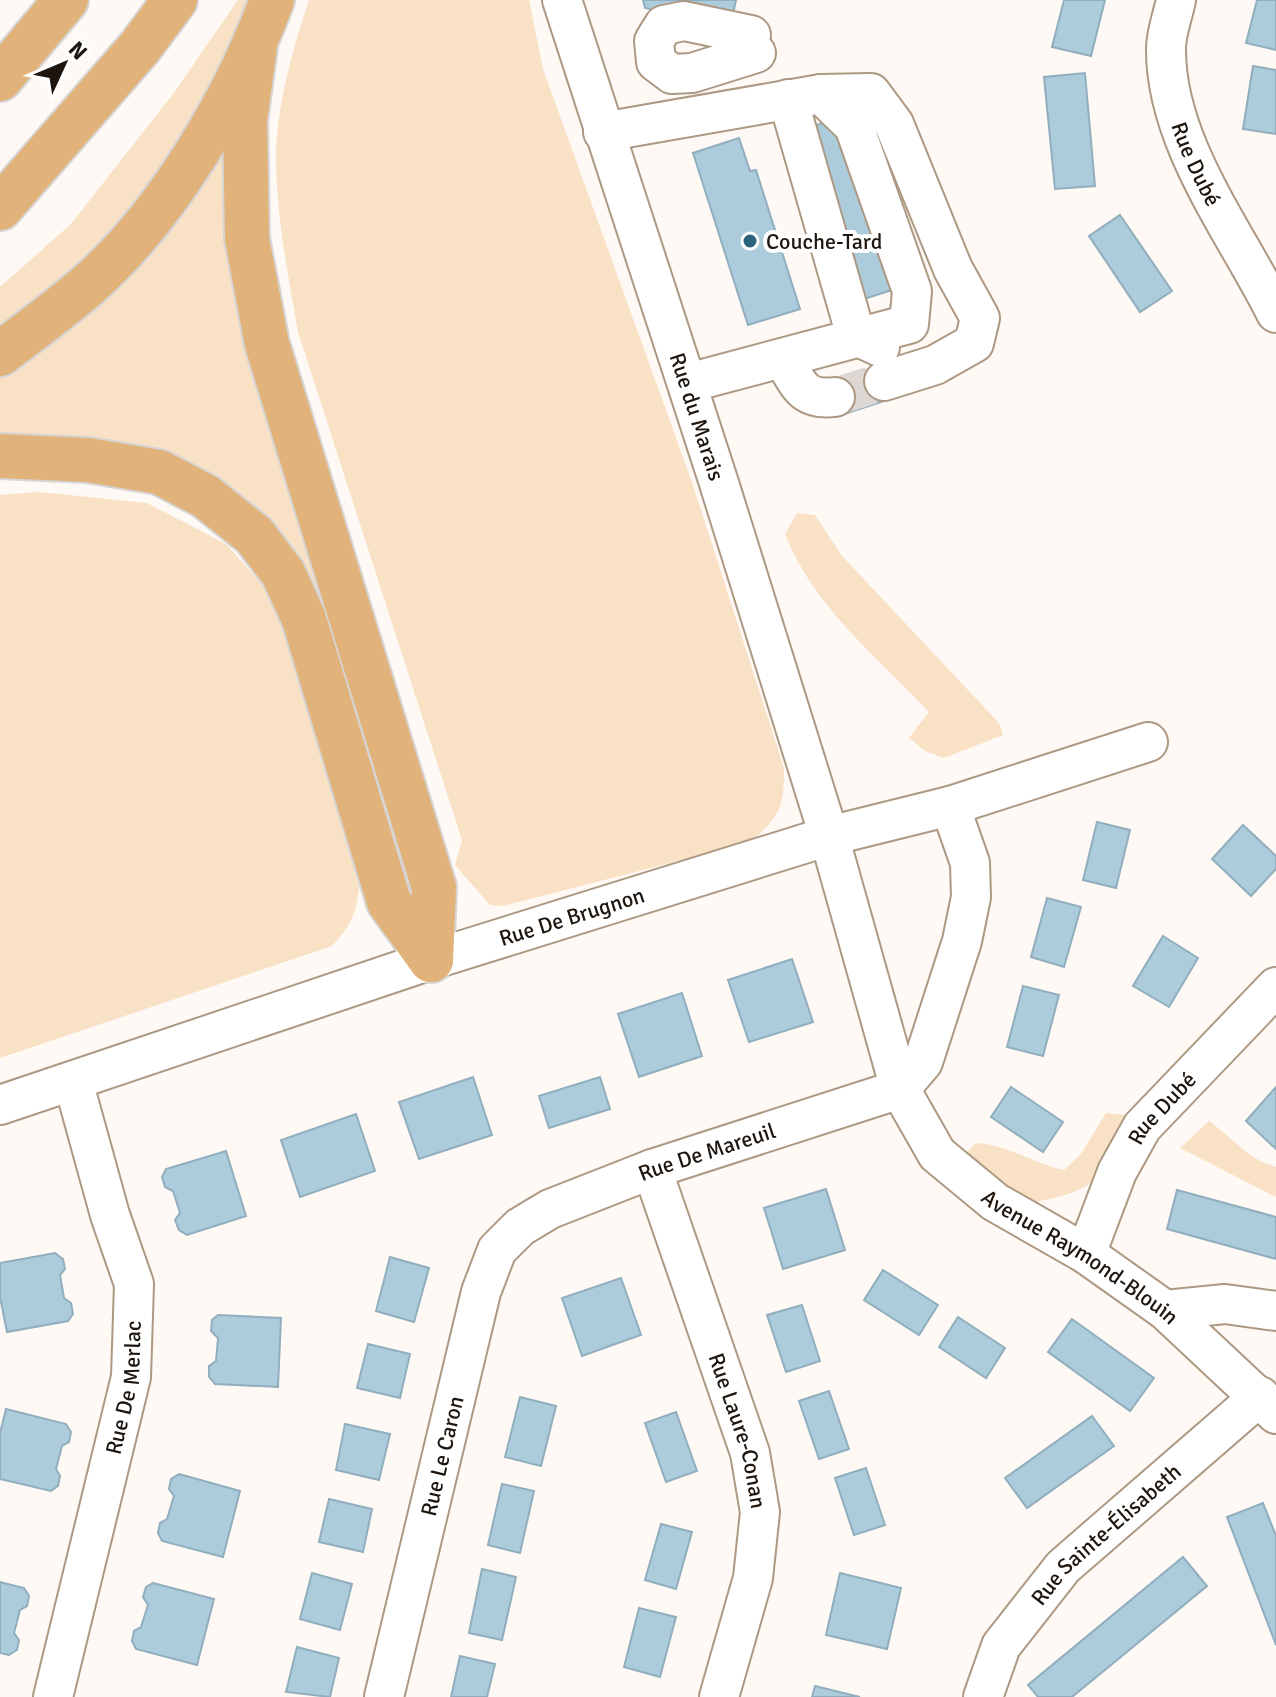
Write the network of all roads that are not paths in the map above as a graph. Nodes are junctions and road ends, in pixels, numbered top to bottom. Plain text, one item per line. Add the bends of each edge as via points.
1 (66, 0) edge
2 (175, 0) edge
3 (272, 0) edge
4 (562, 0) edge
5 (1176, 0) edge
6 (255, 46) junction
7 (0, 79) edge
8 (804, 96) junction
9 (603, 132) junction
10 (0, 208) edge
11 (1264, 262) edge
12 (1276, 313) edge
13 (856, 336) junction
14 (0, 354) edge
15 (783, 359) junction
16 (935, 365) junction
17 (884, 381) tunnel mouth
18 (688, 383) junction
19 (835, 397) tunnel mouth
20 (0, 456) edge
21 (1148, 742) dead end
22 (950, 806) junction
23 (829, 836) junction
24 (431, 960) junction
25 (1276, 987) edge
26 (73, 1081) junction
27 (900, 1089) junction
28 (0, 1105) edge
29 (652, 1169) junction
30 (520, 1227) joint
31 (1086, 1254) junction
32 (1165, 1310) junction
33 (1276, 1311) edge
34 (1268, 1405) edge
35 (53, 1697) edge
36 (384, 1697) edge
37 (719, 1697) edge
38 (983, 1697) edge

1 - 7 highway
2 - 10 highway
3 - 6 highway
4 - 9 street, Rue du Marais
5 - 11 street, Rue Dubé via 1166,46 1171,99 1186,147
6 - 14 highway via 162,205 89,284
6 - 24 highway via 245,120 247,239 267,344 434,887
8 - 9 street
8 - 13 street
8 - 13 street via 854,126 912,291 909,324
8 - 16 street via 871,93 894,124 953,269 980,318 974,343
9 - 18 street, Rue du Marais
11 - 12 street, Rue Dubé
13 - 15 street
13 - 16 street via 907,360
15 - 18 street
15 - 19 street via 807,395
16 - 17 street
18 - 23 street, Rue du Marais
20 - 24 highway via 88,460 159,472 205,496 254,535 283,573 304,619 389,902
21 - 22 street, Rue De Brugnon
22 - 23 street, Rue De Brugnon
22 - 27 street via 970,863 971,897 923,1062
23 - 24 street, Rue De Brugnon
23 - 27 street, Avenue Raymond-Blouin
24 - 26 street, Rue De Brugnon
25 - 31 street, Rue Dubé via 1142,1127 1117,1172
26 - 28 street, Rue De Brugnon
26 - 35 street, Rue De Merlac via 134,1284 131,1377
27 - 29 street, Rue De Mareuil
27 - 31 street, Avenue Raymond-Blouin via 937,1154 995,1202
29 - 30 street, Rue De Mareuil via 550,1209
29 - 37 street, Rue Laure-Conan via 750,1453 760,1512 753,1578
30 - 36 street, Rue Le Caron via 497,1250 481,1292
31 - 32 street, Avenue Raymond-Blouin
32 - 33 street via 1225,1304
32 - 34 street, Avenue Raymond-Blouin
34 - 38 street, Rue Sainte-Élisabeth via 1063,1567 1001,1646

